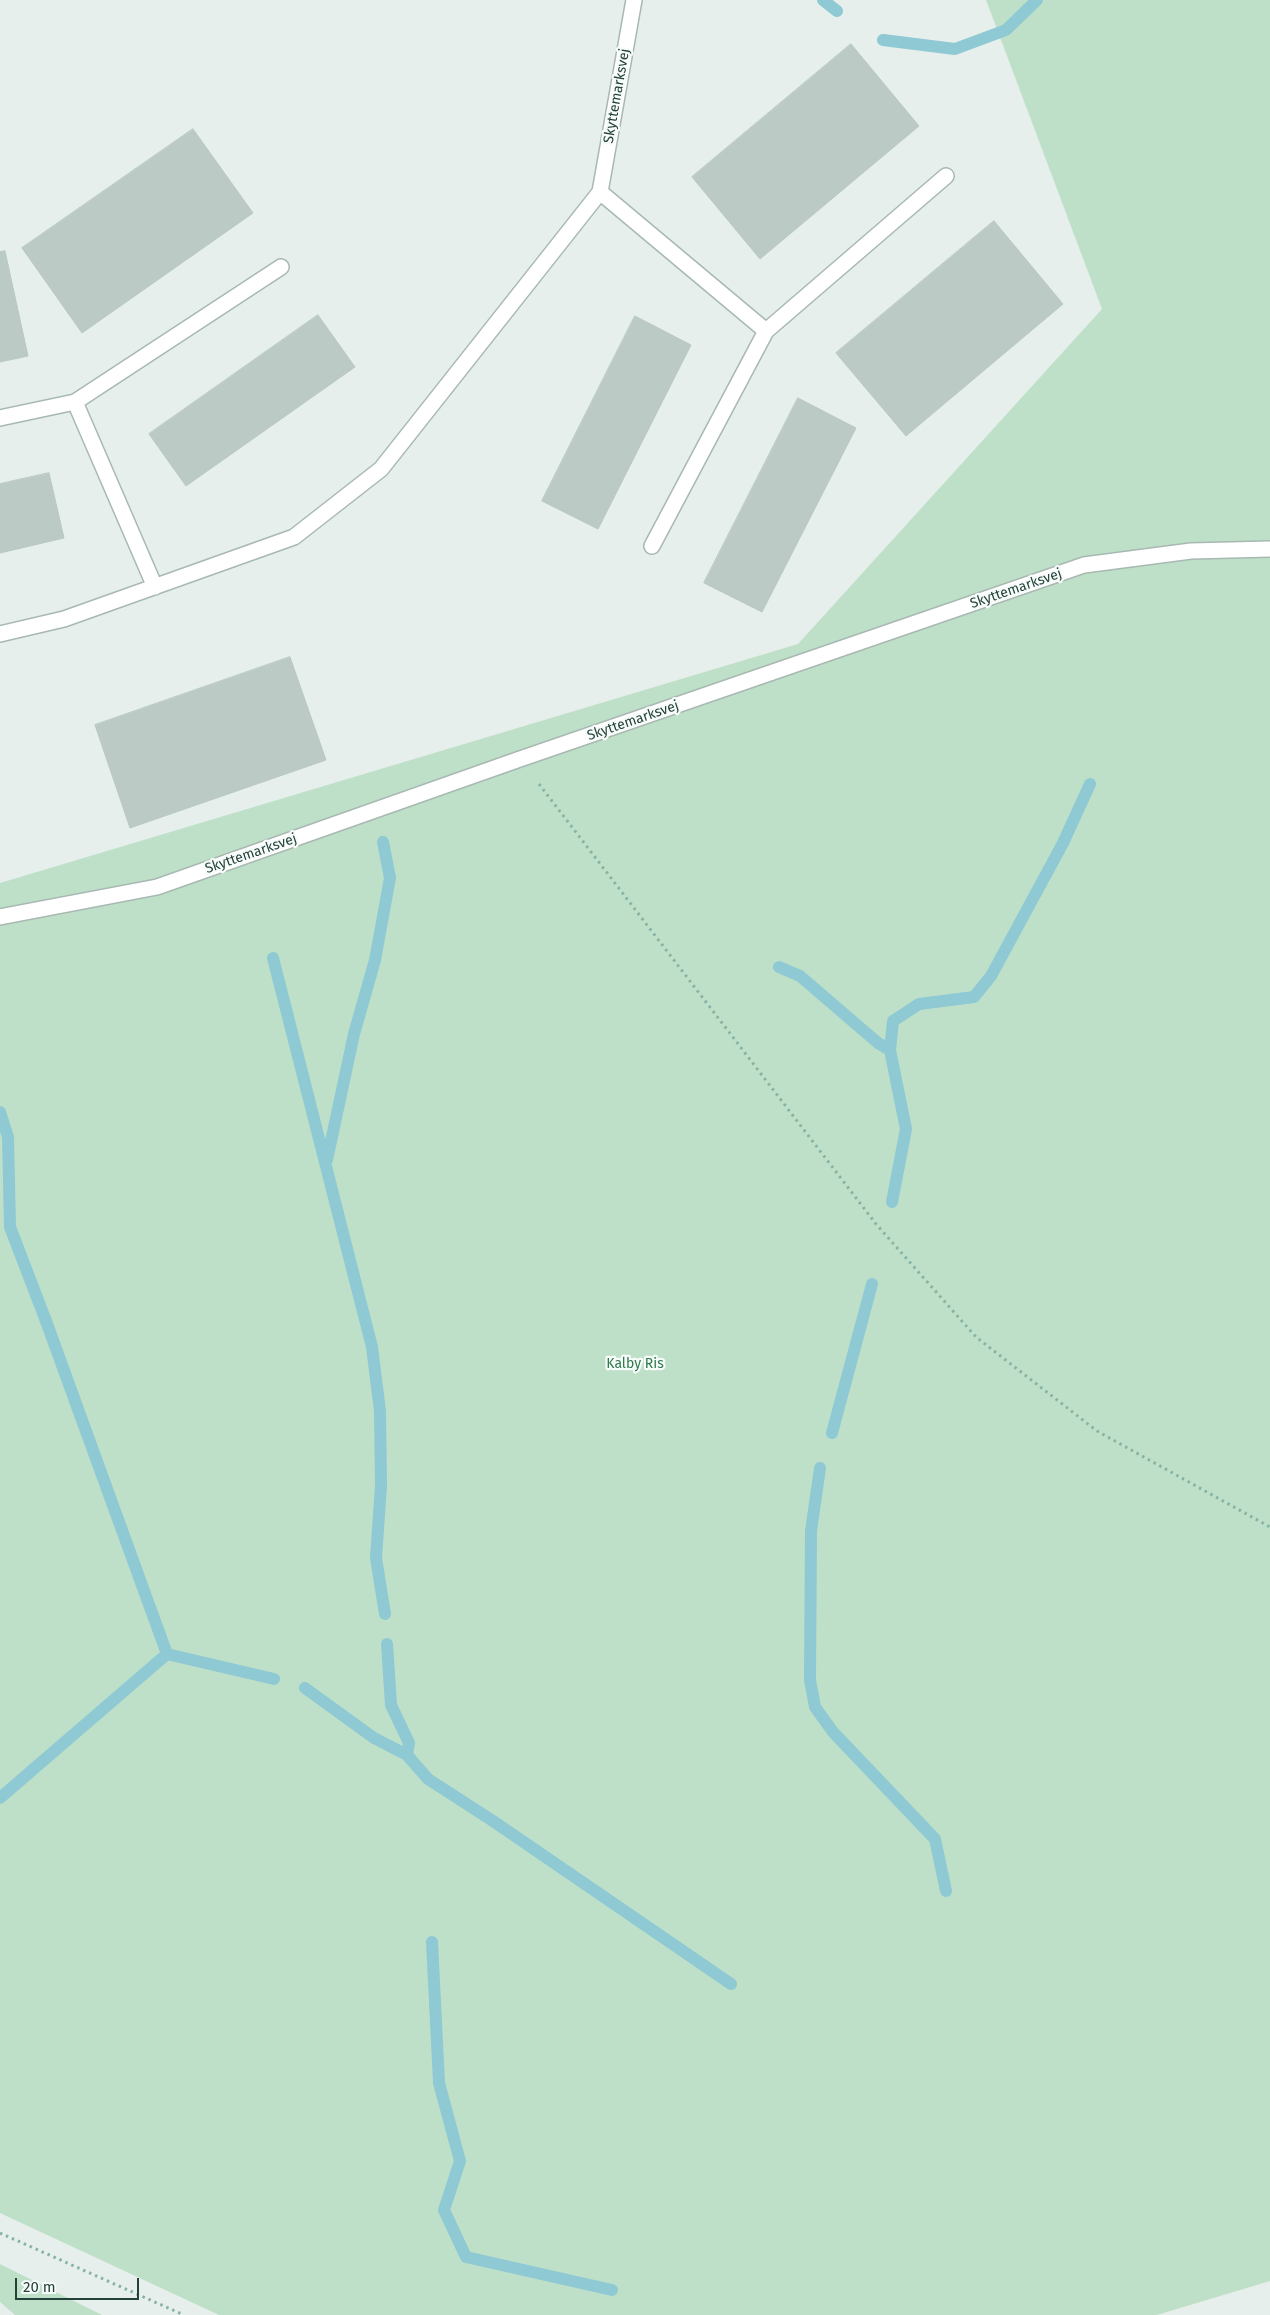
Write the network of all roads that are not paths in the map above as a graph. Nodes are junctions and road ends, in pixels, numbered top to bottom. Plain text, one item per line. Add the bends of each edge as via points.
1 (634, 0) edge
2 (946, 176) dead end
3 (600, 192) junction
4 (281, 267) dead end
5 (766, 331) junction
6 (75, 402) junction
7 (0, 418) edge
8 (652, 546) dead end
9 (1270, 549) edge
10 (155, 587) junction
11 (0, 634) edge
12 (0, 917) edge

1 - 3 street, Skyttemarksvej
2 - 5 street
3 - 5 street
3 - 10 street via 381,469 294,538
4 - 6 street
5 - 8 street
6 - 7 street
6 - 10 street
9 - 12 street, Skyttemarksvej via 1191,551 1084,565 157,887
10 - 11 street via 64,619

